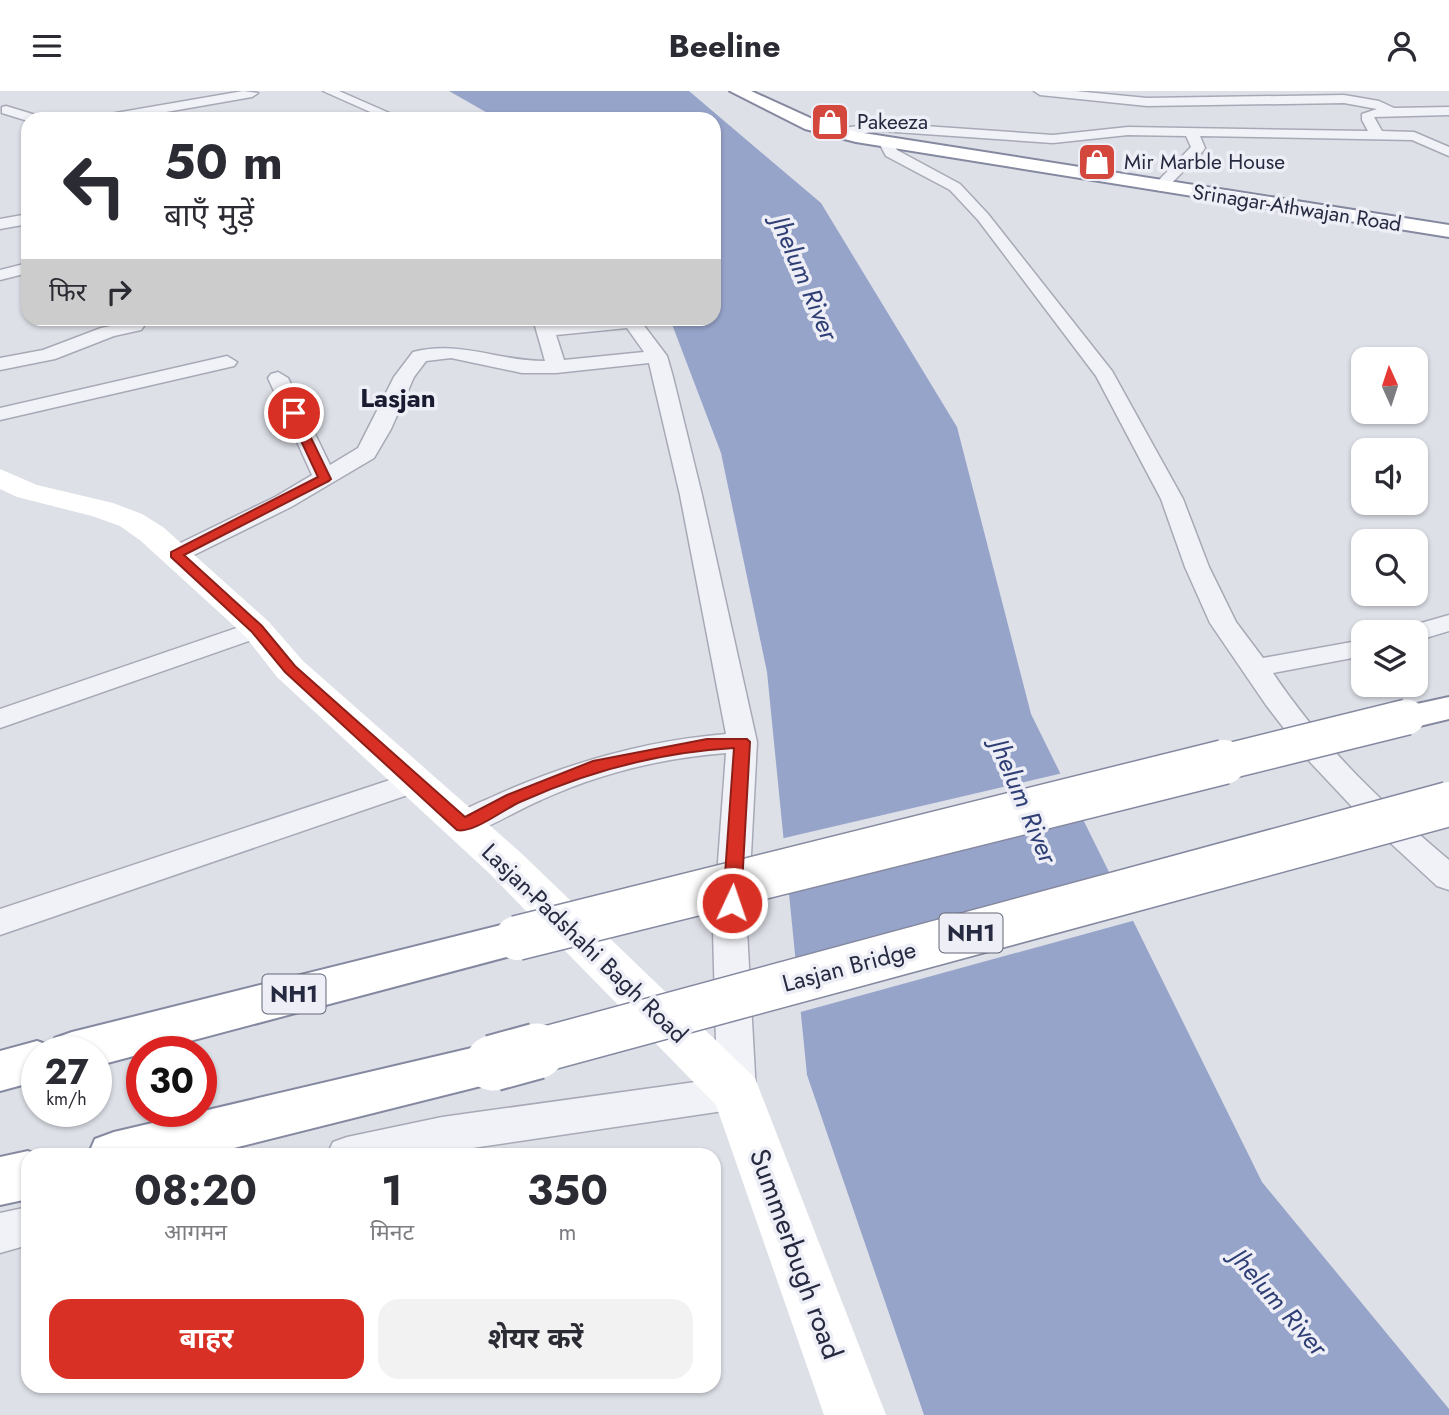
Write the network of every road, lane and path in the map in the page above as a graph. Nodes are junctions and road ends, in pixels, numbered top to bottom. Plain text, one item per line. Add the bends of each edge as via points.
1 (329, 91) edge
2 (738, 91) edge
3 (1040, 91) edge
4 (1366, 91) edge
5 (252, 93) edge
6 (1275, 95) edge
7 (1341, 95) edge
8 (1375, 104) junction
9 (6, 110) dead end
10 (1449, 110) edge
11 (144, 112) edge
12 (380, 112) edge
13 (1392, 112) junction
14 (21, 115) edge
15 (1255, 116) junction
16 (21, 124) edge
17 (11, 126) dead end
18 (1191, 131) junction
19 (835, 133) junction
20 (1374, 135) junction
21 (886, 143) junction
22 (1449, 152) edge
23 (1160, 187) junction
24 (21, 220) edge
25 (0, 224) edge
26 (1449, 231) edge
27 (21, 270) edge
28 (0, 275) edge
29 (135, 326) dead end
30 (543, 326) edge
31 (635, 326) edge
32 (657, 356) junction
33 (227, 362) dead end
34 (0, 364) edge
35 (556, 367) junction
36 (278, 378) dead end
37 (0, 414) edge
38 (1, 479) edge
39 (325, 479) junction
40 (176, 555) junction
41 (1449, 623) edge
42 (257, 629) junction
43 (1428, 629) edge
44 (1351, 650) edge
45 (1256, 668) junction
46 (1449, 708) edge
47 (0, 719) edge
48 (742, 742) junction
49 (414, 782) junction
50 (1449, 804) edge
51 (463, 825) junction
52 (1449, 878) edge
53 (0, 922) edge
54 (112, 1042) edge
55 (21, 1065) edge
56 (0, 1071) edge
57 (737, 1093) junction
58 (143, 1148) edge
59 (379, 1148) edge
60 (21, 1176) edge
61 (0, 1181) edge
62 (21, 1228) edge
63 (0, 1233) edge
64 (855, 1415) edge

1 - 12 street
2 - 19 main road, Srinagar-Athwajan Road
3 - 15 street
4 - 8 street
5 - 11 street
6 - 7 street
6 - 15 street
7 - 8 street
8 - 13 street
9 - 14 street
10 - 13 street
13 - 20 street via 1368,114 1377,132
15 - 18 street
15 - 20 street
16 - 17 street
18 - 19 street via 1044,139 881,127
18 - 23 street via 1198,148
19 - 21 main road, Srinagar-Athwajan Road
20 - 22 street via 1417,137
21 - 23 main road, Srinagar-Athwajan Road
21 - 45 street via 891,153 954,187 983,217 1105,375 1172,499 1223,622
23 - 26 main road, Srinagar-Athwajan Road
24 - 25 street
27 - 28 street
29 - 34 street via 48,355
30 - 35 street
31 - 32 street
32 - 35 street
32 - 48 street
33 - 37 street
35 - 39 street via 522,367 451,352 420,356 402,383 376,441 366,453
36 - 39 street
38 - 40 main road, Lasjan-Padshahi Bagh Road via 27,491 131,520
39 - 40 street
40 - 42 main road, Lasjan-Padshahi Bagh Road
41 - 43 street
42 - 47 street
42 - 49 main road, Lasjan-Padshahi Bagh Road via 290,669
44 - 45 street
45 - 52 street via 1326,764
46 - 54 main road, NH1, bridge
48 - 51 street via 707,744 599,765 512,799
48 - 57 street via 730,930
49 - 51 main road, Lasjan-Padshahi Bagh Road
49 - 53 street
50 - 58 main road, Lasjan Bridge / NH1, bridge via 493,1063
51 - 57 main road, Lasjan-Padshahi Bagh Road
55 - 56 main road
57 - 59 street via 442,1134
57 - 64 main road, Summerbugh road
60 - 61 main road
62 - 63 street

